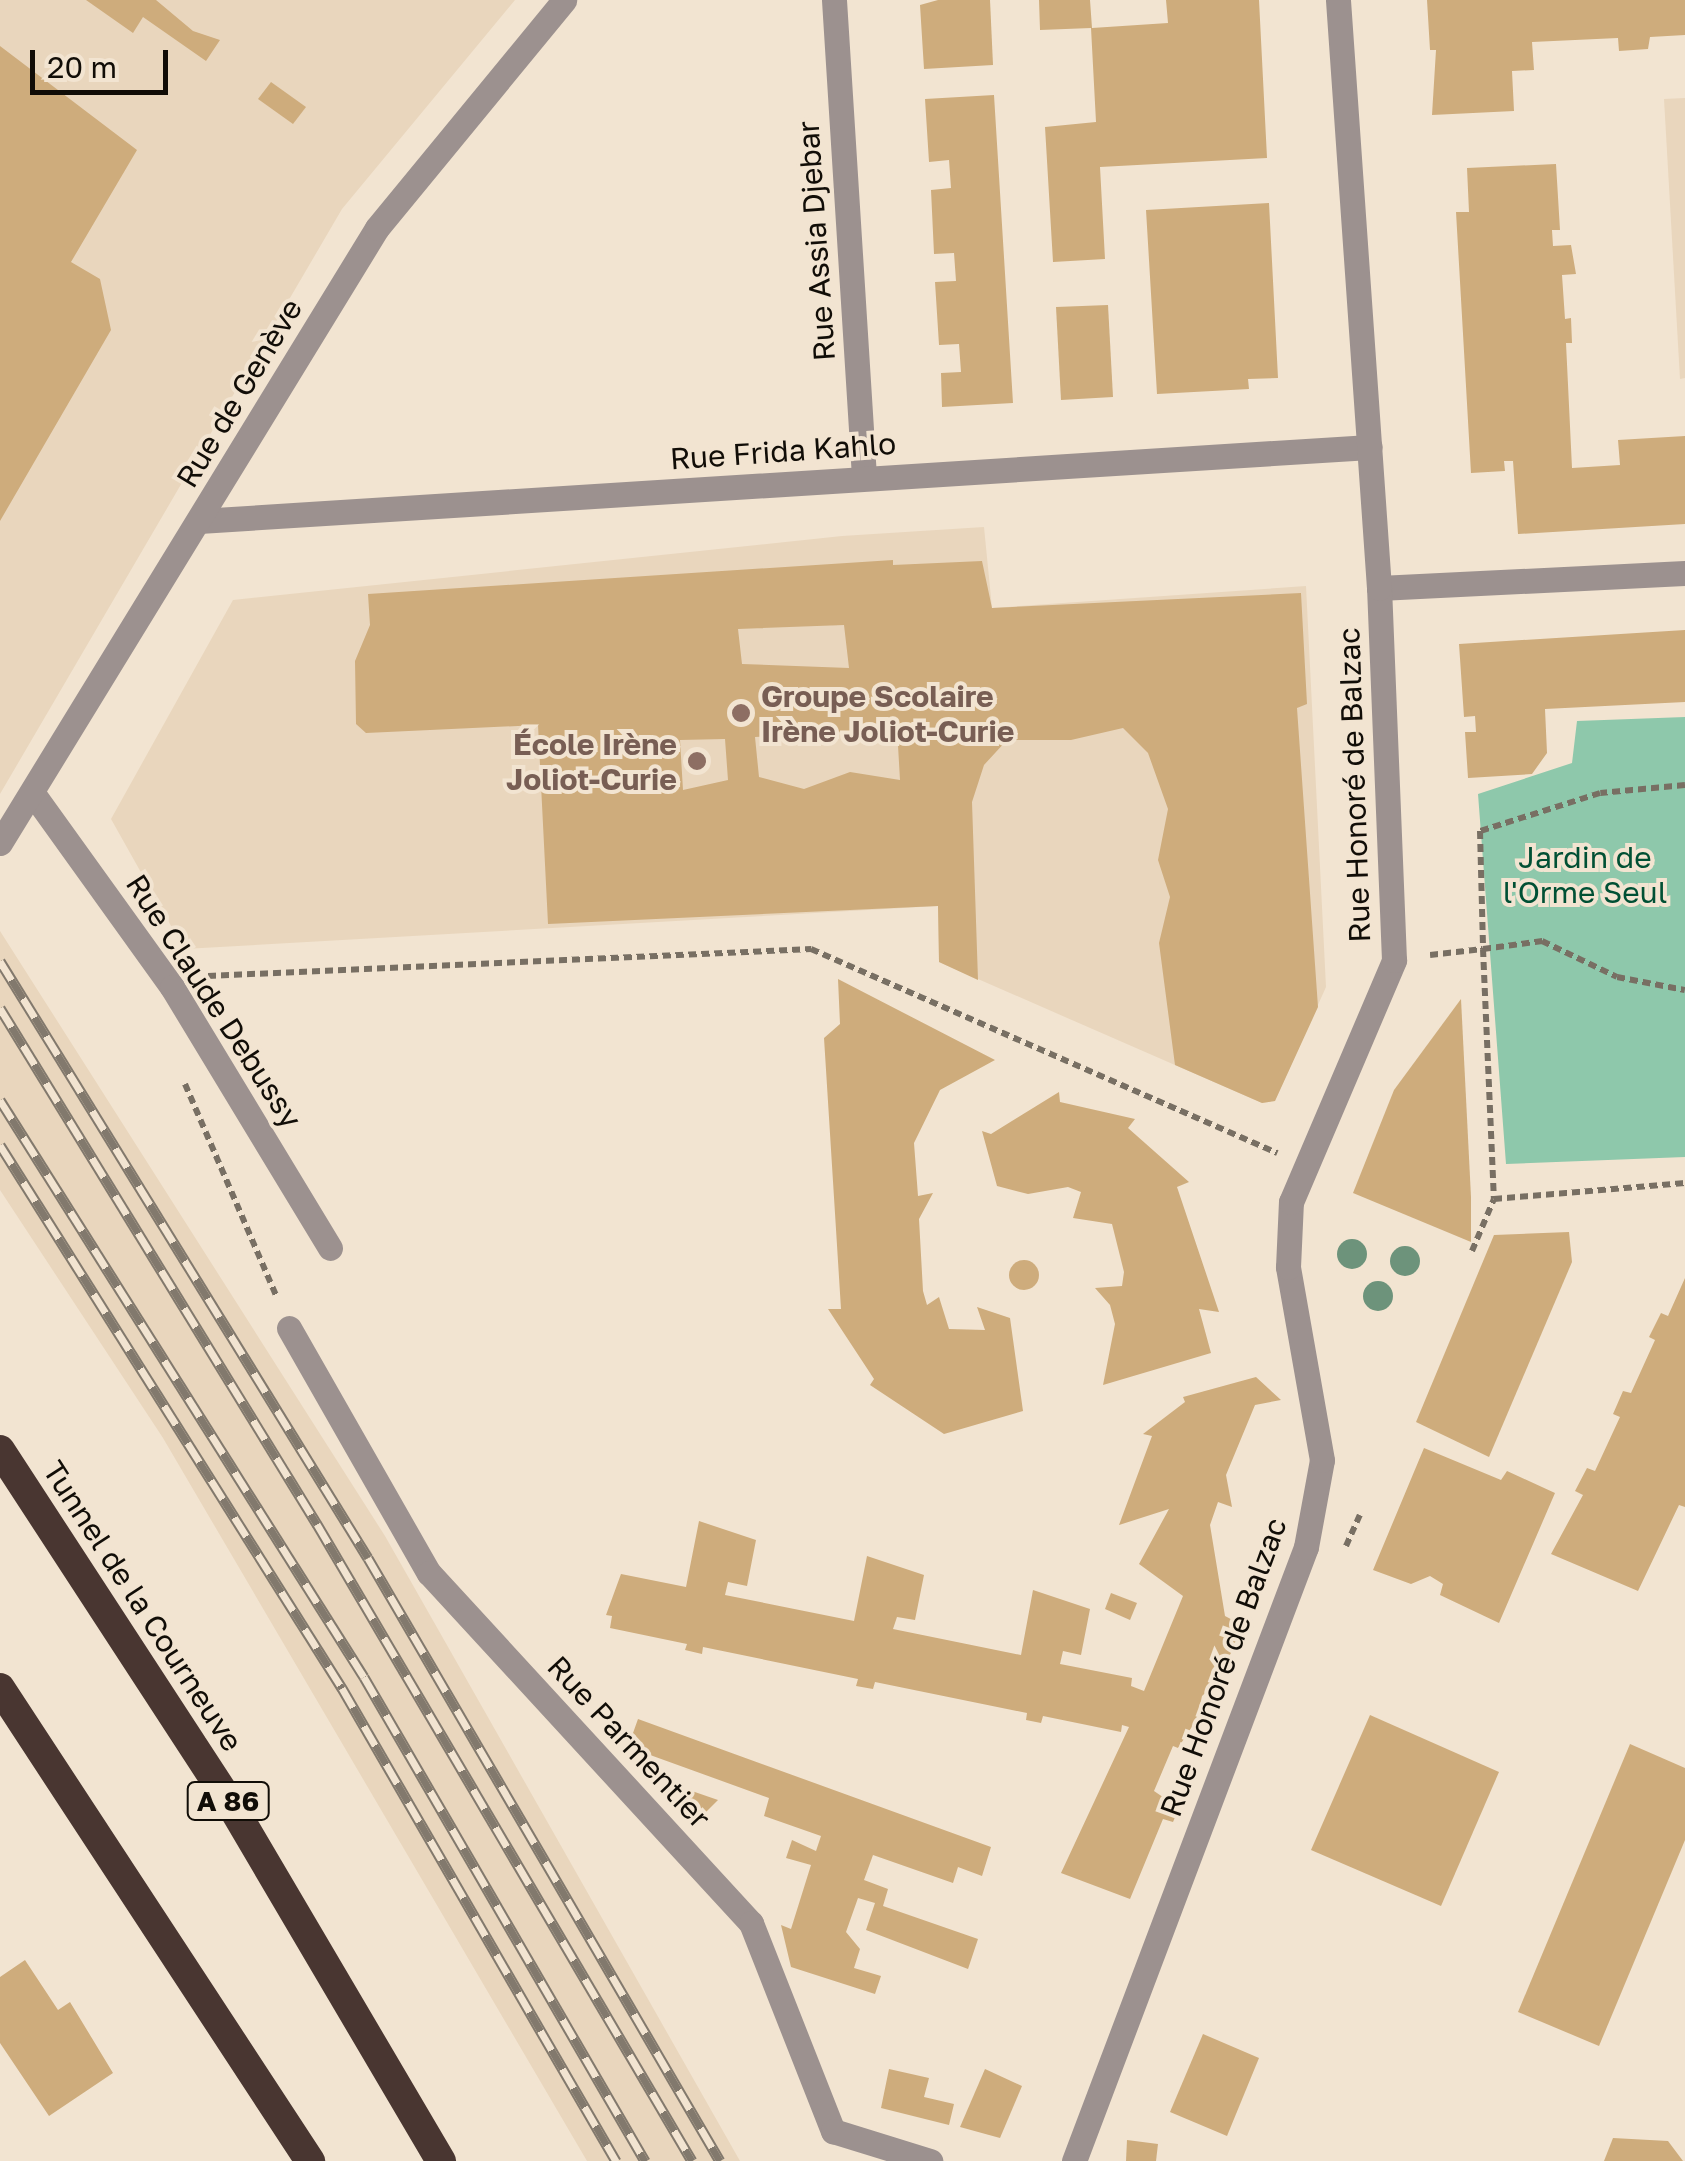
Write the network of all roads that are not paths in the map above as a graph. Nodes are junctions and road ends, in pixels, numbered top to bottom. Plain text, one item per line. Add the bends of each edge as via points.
1 (564, 0) edge
2 (834, 0) edge
3 (1338, 0) edge
4 (1370, 447) junction
5 (864, 478) junction
6 (200, 521) junction
7 (1685, 573) edge
8 (1379, 588) junction
9 (34, 795) junction
10 (0, 843) edge
11 (330, 1248) dead end
12 (289, 1328) road end
13 (0, 1450) edge
14 (0, 1688) edge
15 (310, 2161) edge
16 (441, 2161) edge
17 (930, 2161) edge
18 (1074, 2161) edge

1 - 6 street, Rue de Genève via 376,228
2 - 5 street, Rue Assia Djebar
3 - 4 street, Rue Honoré de Balzac
4 - 5 street, Rue Frida Kahlo
4 - 8 street, Rue Honoré de Balzac
5 - 6 street, Rue Frida Kahlo
6 - 9 street, Rue de Genève
7 - 8 street
8 - 18 street, Rue Honoré de Balzac via 1394,960 1291,1202 1288,1267 1322,1460 1306,1547
9 - 10 street, Rue de Genève
9 - 11 street, Rue Claude Debussy via 172,987
12 - 17 street, Rue Parmentier via 429,1573 750,1923 833,2131
13 - 16 highway, Tunnel de la Courneuve / A 86 via 233,1808
14 - 15 highway

